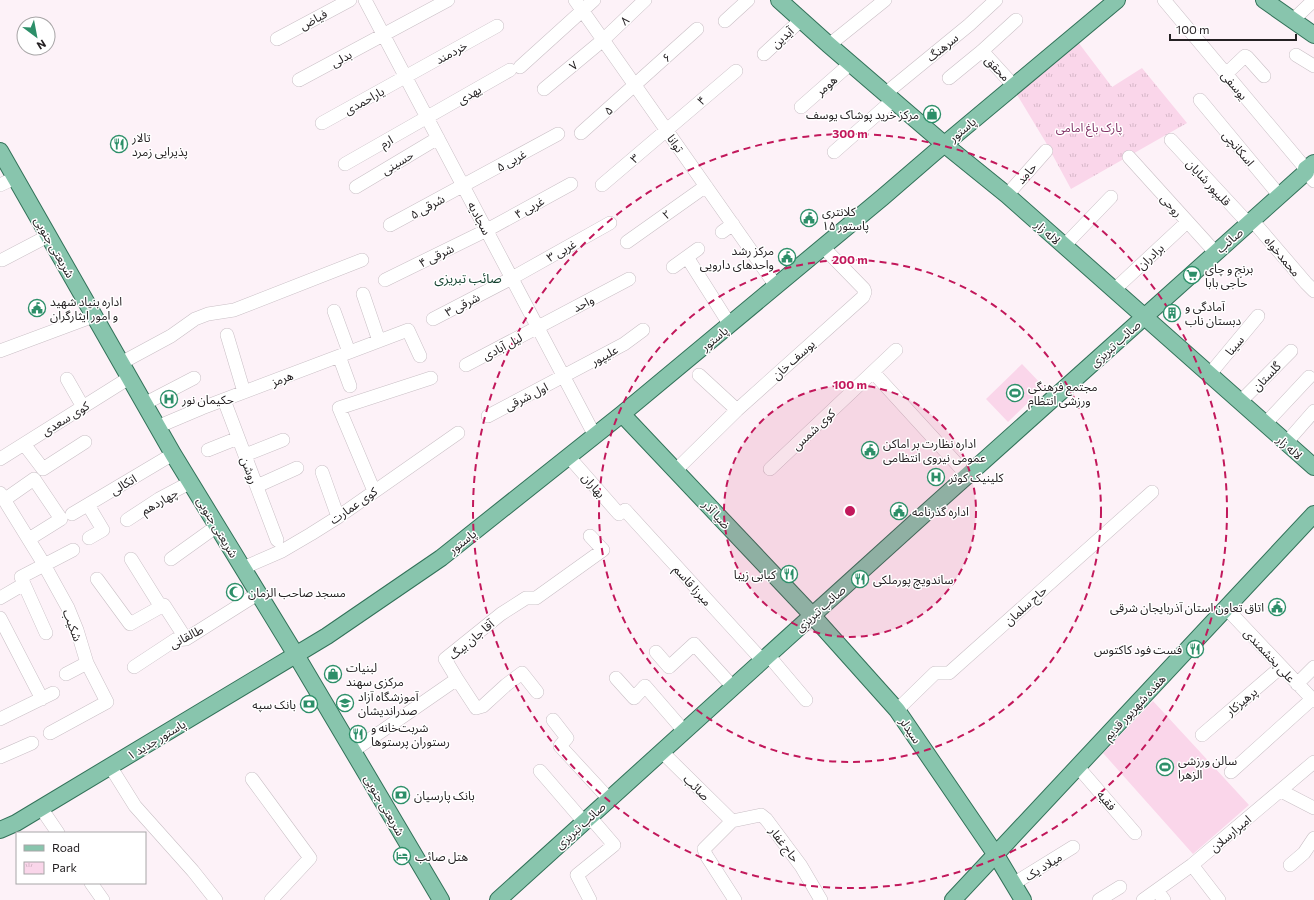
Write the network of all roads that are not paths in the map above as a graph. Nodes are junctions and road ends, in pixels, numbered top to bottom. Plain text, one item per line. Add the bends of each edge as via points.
1 (350, 0) edge
2 (365, 0) edge
3 (448, 0) edge
4 (574, 0) edge
5 (594, 0) edge
6 (645, 0) edge
7 (748, 0) edge
8 (778, 0) edge
9 (885, 0) edge
10 (996, 0) edge
11 (1117, 0) edge
12 (1164, 0) edge
13 (1264, 0) edge
14 (1314, 0) edge
15 (582, 11) junction
16 (725, 20) dead end
17 (801, 20) junction
18 (1016, 20) dead end
19 (1293, 20) junction
20 (497, 26) dead end
21 (697, 29) dead end
22 (383, 35) junction
23 (1314, 35) edge
24 (277, 39) dead end
25 (603, 40) junction
26 (829, 45) junction
27 (982, 51) junction
28 (764, 54) dead end
29 (1296, 55) dead end
30 (850, 64) junction
31 (1314, 66) edge
32 (736, 71) dead end
33 (1226, 74) junction
34 (1264, 76) dead end
35 (405, 77) junction
36 (949, 78) dead end
37 (300, 80) dead end
38 (635, 86) junction
39 (1014, 86) junction
40 (544, 89) dead end
41 (890, 97) junction
42 (1200, 100) dead end
43 (801, 107) dead end
44 (427, 118) junction
45 (322, 123) dead end
46 (666, 130) junction
47 (581, 133) dead end
48 (558, 134) dead end
49 (438, 138) junction
50 (1171, 140) dead end
51 (944, 144) junction
52 (0, 151) edge
53 (1046, 151) dead end
54 (834, 152) dead end
55 (1129, 157) dead end
56 (345, 164) dead end
57 (1310, 171) edge
58 (15, 178) junction
59 (571, 184) dead end
60 (0, 185) edge
61 (463, 186) junction
62 (602, 186) dead end
63 (706, 186) junction
64 (356, 187) dead end
65 (1007, 195) junction
66 (1279, 196) junction
67 (1111, 197) dead end
68 (610, 222) dead end
69 (1187, 222) junction
70 (1250, 222) junction
71 (733, 224) junction
72 (390, 225) dead end
73 (487, 230) junction
74 (722, 232) dead end
75 (48, 236) junction
76 (627, 242) dead end
77 (1064, 246) junction
78 (823, 247) junction
79 (698, 249) dead end
80 (1215, 252) junction
81 (687, 257) junction
82 (2, 260) dead end
83 (362, 260) dead end
84 (673, 267) dead end
85 (512, 278) junction
86 (629, 279) dead end
87 (385, 280) dead end
88 (776, 286) junction
89 (1114, 290) junction
90 (1314, 291) edge
91 (363, 294) dead end
92 (334, 311) dead end
93 (94, 316) junction
94 (1144, 316) junction
95 (1258, 316) dead end
96 (433, 318) dead end
97 (730, 325) junction
98 (538, 327) junction
99 (643, 330) dead end
100 (227, 336) dead end
101 (379, 341) junction
102 (896, 350) dead end
103 (0, 351) edge
104 (1291, 351) dead end
105 (344, 354) junction
106 (420, 356) dead end
107 (121, 364) junction
108 (466, 365) dead end
109 (873, 372) junction
110 (699, 375) dead end
111 (1209, 375) junction
112 (564, 376) junction
113 (1309, 377) dead end
114 (129, 378) junction
115 (194, 378) dead end
116 (431, 378) dead end
117 (67, 379) dead end
118 (350, 386) dead end
119 (244, 392) junction
120 (224, 400) junction
121 (1240, 402) junction
122 (144, 404) junction
123 (83, 407) junction
124 (736, 410) junction
125 (1314, 411) edge
126 (622, 414) junction
127 (488, 416) dead end
128 (1264, 424) junction
129 (157, 427) junction
130 (458, 433) dead end
131 (595, 436) junction
132 (238, 438) junction
133 (284, 440) dead end
134 (85, 442) dead end
135 (1286, 442) junction
136 (24, 444) junction
137 (208, 450) dead end
138 (173, 454) junction
139 (244, 455) junction
140 (569, 457) junction
141 (0, 459) edge
142 (1314, 467) edge
143 (297, 468) dead end
144 (770, 469) dead end
145 (676, 470) junction
146 (322, 472) dead end
147 (968, 475) junction
148 (190, 482) junction
149 (257, 486) junction
150 (374, 491) junction
151 (1152, 492) dead end
152 (2, 497) edge
153 (88, 505) junction
154 (622, 512) joint
155 (72, 514) dead end
156 (1314, 514) edge
157 (338, 517) junction
158 (127, 520) dead end
159 (217, 526) junction
160 (590, 536) dead end
161 (89, 538) dead end
162 (29, 539) junction
163 (277, 540) dead end
164 (73, 550) dead end
165 (131, 559) dead end
166 (171, 559) dead end
167 (44, 565) junction
168 (243, 568) junction
169 (97, 580) dead end
170 (22, 581) junction
171 (259, 594) junction
172 (0, 598) edge
173 (161, 607) junction
174 (1226, 608) junction
175 (812, 615) junction
176 (0, 618) edge
177 (46, 633) dead end
178 (186, 639) junction
179 (656, 652) dead end
180 (296, 655) junction
181 (765, 658) junction
182 (87, 663) junction
183 (134, 667) dead end
184 (1281, 667) junction
185 (1314, 668) edge
186 (66, 674) dead end
187 (616, 678) dead end
188 (457, 679) junction
189 (1297, 684) junction
190 (733, 687) junction
191 (537, 692) dead end
192 (806, 700) dead end
193 (1313, 700) edge
194 (897, 710) junction
195 (0, 719) edge
196 (553, 720) dead end
197 (684, 731) junction
198 (50, 733) dead end
199 (1202, 735) dead end
200 (32, 743) dead end
201 (353, 751) junction
202 (662, 752) junction
203 (0, 757) edge
204 (1314, 762) edge
205 (110, 766) junction
206 (1078, 766) junction
207 (540, 771) dead end
208 (1231, 772) dead end
209 (252, 779) dead end
210 (1281, 790) junction
211 (609, 800) junction
212 (41, 808) junction
213 (1314, 808) edge
214 (587, 820) junction
215 (732, 822) junction
216 (16, 823) junction
217 (0, 830) edge
218 (57, 832) edge
219 (1135, 833) dead end
220 (0, 835) edge
221 (1314, 838) edge
222 (1073, 847) dead end
223 (996, 855) junction
224 (1192, 865) junction
225 (1290, 865) dead end
226 (92, 884) edge
227 (1014, 884) junction
228 (1120, 887) dead end
229 (1160, 895) edge
230 (729, 898) edge
231 (103, 900) edge
232 (216, 900) edge
233 (271, 900) edge
234 (441, 900) edge
235 (498, 900) edge
236 (590, 900) edge
237 (821, 900) edge
238 (953, 900) edge
239 (1023, 900) edge
240 (1099, 900) edge
241 (1143, 900) edge
242 (1219, 900) edge

1 - 24 street, فیاض
2 - 22 street, سجادیه
3 - 22 street, بدلی
4 - 15 street, توانا
5 - 15 street, یهدی
6 - 25 street, ۸
7 - 16 street
8 - 17 main road, لاله زار
9 - 26 street
10 - 41 street, سرهنگ via 908,74
11 - 39 main road, پاستور
12 - 33 street, یوسفی
13 - 19 main road
14 - 19 street
15 - 25 street, توانا
15 - 44 street, یهدی via 515,68
17 - 26 main road, لاله زار
17 - 28 street, آیدین
18 - 27 street
19 - 23 main road
20 - 35 street, خردمند
21 - 38 street, ۶
22 - 35 street, سجادیه
22 - 37 street, بدلی
25 - 38 street, توانا
25 - 40 street, ۷
26 - 30 main road, لاله زار
27 - 36 street
27 - 39 street, محقق
29 - 31 street
30 - 41 main road, لاله زار
30 - 43 street, هومر
32 - 46 street, ۴
33 - 34 street via 1247,56
33 - 57 street, یوسفی
35 - 44 street, سجادیه
35 - 45 street, یاراحمدی
38 - 46 street, توانا
38 - 47 street, ۵
39 - 51 main road, پاستور
41 - 51 main road, لاله زار
41 - 54 street, سرهنگ
42 - 66 street, اسکانچی
44 - 49 street, سجادیه
44 - 56 street, ارم
46 - 62 street, ۳
46 - 63 street, توانا
48 - 61 street, ۵ غربی
49 - 61 street, سجادیه
49 - 64 street, حسینی
50 - 70 street, قلیپور شایان
51 - 65 main road, لاله زار
51 - 78 main road, پاستور
52 - 58 main road, شریعتی جنوبی
53 - 65 street, حامد
55 - 69 street, روحی
57 - 66 main road, صائب
58 - 60 street
58 - 75 main road, شریعتی جنوبی
59 - 73 street, ۴ غربی
61 - 72 street, ۵ شرقی
61 - 73 street, سجادیه
63 - 71 street, توانا
63 - 76 street, ۲
65 - 77 main road, لاله زار
66 - 70 main road, صائب
67 - 77 street
68 - 85 street, ۳ غربی
69 - 80 street, روحی
69 - 89 street, برادران
70 - 80 main road, صائب
70 - 90 street, محمدخواه
71 - 74 street
71 - 88 street, توانا
73 - 85 street, سجادیه
73 - 87 street, ۴ شرقی
75 - 82 street
75 - 93 main road, شریعتی جنوبی
77 - 89 main road, لاله زار
78 - 88 main road, پاستور
78 - 124 street, یوسف خان via 864,289 863,297
79 - 81 street
80 - 94 main road, صائب
81 - 84 street
81 - 97 street
83 - 107 street via 234,310 195,319 171,336
85 - 96 street, ۳ شرقی
85 - 98 street, سجادیه
86 - 98 street, واحد
88 - 97 main road, پاستور
89 - 94 main road, لاله زار
91 - 101 street
92 - 105 street
93 - 103 street
93 - 107 main road, شریعتی جنوبی
94 - 111 main road, لاله زار
94 - 147 main road, صائب تبریزی
95 - 111 street, سینا
97 - 126 main road, پاستور
98 - 108 street, لیل آبادی
98 - 112 street, سجادیه
99 - 112 street, علیپور via 624,344
100 - 119 street
101 - 105 street, هرمز
101 - 106 street, هرمز via 408,330
102 - 109 street, کوی شمس
104 - 121 street, گلستان
105 - 118 street
105 - 119 street, هرمز
107 - 114 main road, شریعتی جنوبی
109 - 144 street, کوی شمس
109 - 147 street
110 - 124 street
111 - 121 main road, لاله زار
112 - 127 street, اول شرقی
112 - 131 street, سجادیه
113 - 128 street
114 - 122 main road, شریعتی جنوبی
114 - 123 street, کوی سعدی
115 - 122 street
116 - 150 street via 339,408
117 - 123 street
119 - 120 street, هرمز
120 - 129 street, هرمز
120 - 132 street, روشن
121 - 128 main road, لاله زار
122 - 129 main road, شریعتی جنوبی
123 - 136 street, کوی سعدی
124 - 145 street, یوسف خان
125 - 135 street
126 - 131 main road, پاستور
126 - 145 main road, ضیا آذر
128 - 135 main road, لاله زار
129 - 138 main road, شریعتی جنوبی
130 - 150 street, کوی عمارت
131 - 140 main road, پاستور
132 - 137 street
132 - 139 street, روشن
133 - 139 street
134 - 136 street via 43,468
135 - 142 main road, لاله زار
136 - 141 street, کوی سعدی
138 - 148 main road, شریعتی جنوبی
138 - 153 street, اتکالی
139 - 149 street, روشن
140 - 154 street, بهاران
140 - 180 main road, پاستور via 441,558
143 - 149 street
145 - 175 main road, ضیا آذر
146 - 157 street
147 - 175 main road, صائب تبریزی
148 - 158 street, چهاردهم
148 - 159 main road, شریعتی جنوبی
149 - 163 street, روشن
150 - 157 street, کوی عمارت
151 - 194 street, حاج سلمان via 949,673 935,673
152 - 162 street, شکیب
152 - 162 street via 34,479 61,519
153 - 155 street, اتکالی
153 - 161 street via 103,530
154 - 181 street, میرزا قاسم
156 - 174 main road, هفده شهریور قدیم
157 - 168 street, کوی عمارت via 282,551
159 - 166 street
159 - 168 main road, شریعتی جنوبی
160 - 188 street, آقا جان بیگ via 603,550 536,598 526,598 501,614 445,659
162 - 167 street, شکیب
164 - 167 street
165 - 173 street
167 - 170 street
167 - 182 street, شکیب via 69,612
168 - 171 main road, شریعتی جنوبی
169 - 173 street via 130,624
170 - 172 street
170 - 177 street
171 - 178 street, طالقانی
171 - 180 main road, شریعتی جنوبی
173 - 178 street via 164,605
174 - 184 street, علی بخشمندی
174 - 206 main road, هفده شهریور قدیم
175 - 181 main road, صائب تبریزی
175 - 194 main road, سیدلر
176 - 195 street via 47,696
178 - 183 street, طالقانی via 175,640
179 - 190 street via 669,667 694,644
180 - 201 main road, شریعتی جنوبی
180 - 205 main road, پاستور جدید ۱
181 - 190 main road, صائب تبریزی
181 - 192 street, میرزا قاسم
182 - 186 street
182 - 198 street, شکیب via 107,702
184 - 189 street, علی بخشمندی
184 - 199 street, پرهیزکار
185 - 189 street
187 - 197 street via 634,698 645,686
188 - 191 street via 476,708 483,706 522,673
188 - 201 street, آقا جان بیگ
189 - 193 street, علی بخشمندی
190 - 197 main road, صائب تبریزی
193 - 208 street
194 - 223 main road, سیدلر
196 - 211 street via 567,738 560,746
197 - 202 main road, صائب تبریزی
200 - 203 street
201 - 234 main road, شریعتی جنوبی
202 - 211 main road, صائب تبریزی
202 - 215 street, صائب
204 - 210 street, امیرارسلان
205 - 212 main road, پاستور جدید ۱
205 - 232 street via 135,806
206 - 219 street, فقیه
206 - 223 main road, هفده شهریور قدیم
207 - 214 street
209 - 233 street via 310,858
210 - 213 street
210 - 224 street, امیرارسلان
211 - 214 main road, صائب تبریزی
212 - 216 main road, پاستور جدید ۱
212 - 218 street
214 - 235 main road, صائب تبریزی
214 - 236 street via 614,845 577,875
215 - 230 street via 704,849
215 - 237 street, حاج غفار via 761,815 766,819 801,866
216 - 217 main road, پاستور جدید ۱
216 - 220 main road, پاستور جدید ۱
221 - 225 street via 1304,853
222 - 227 street, میلاد یک
223 - 227 main road, سیدلر
223 - 238 main road, هفده شهریور قدیم
224 - 229 street, امیرارسلان
224 - 242 street
226 - 231 street
227 - 239 main road, سیدلر
228 - 240 street
229 - 241 street, امیرارسلان

